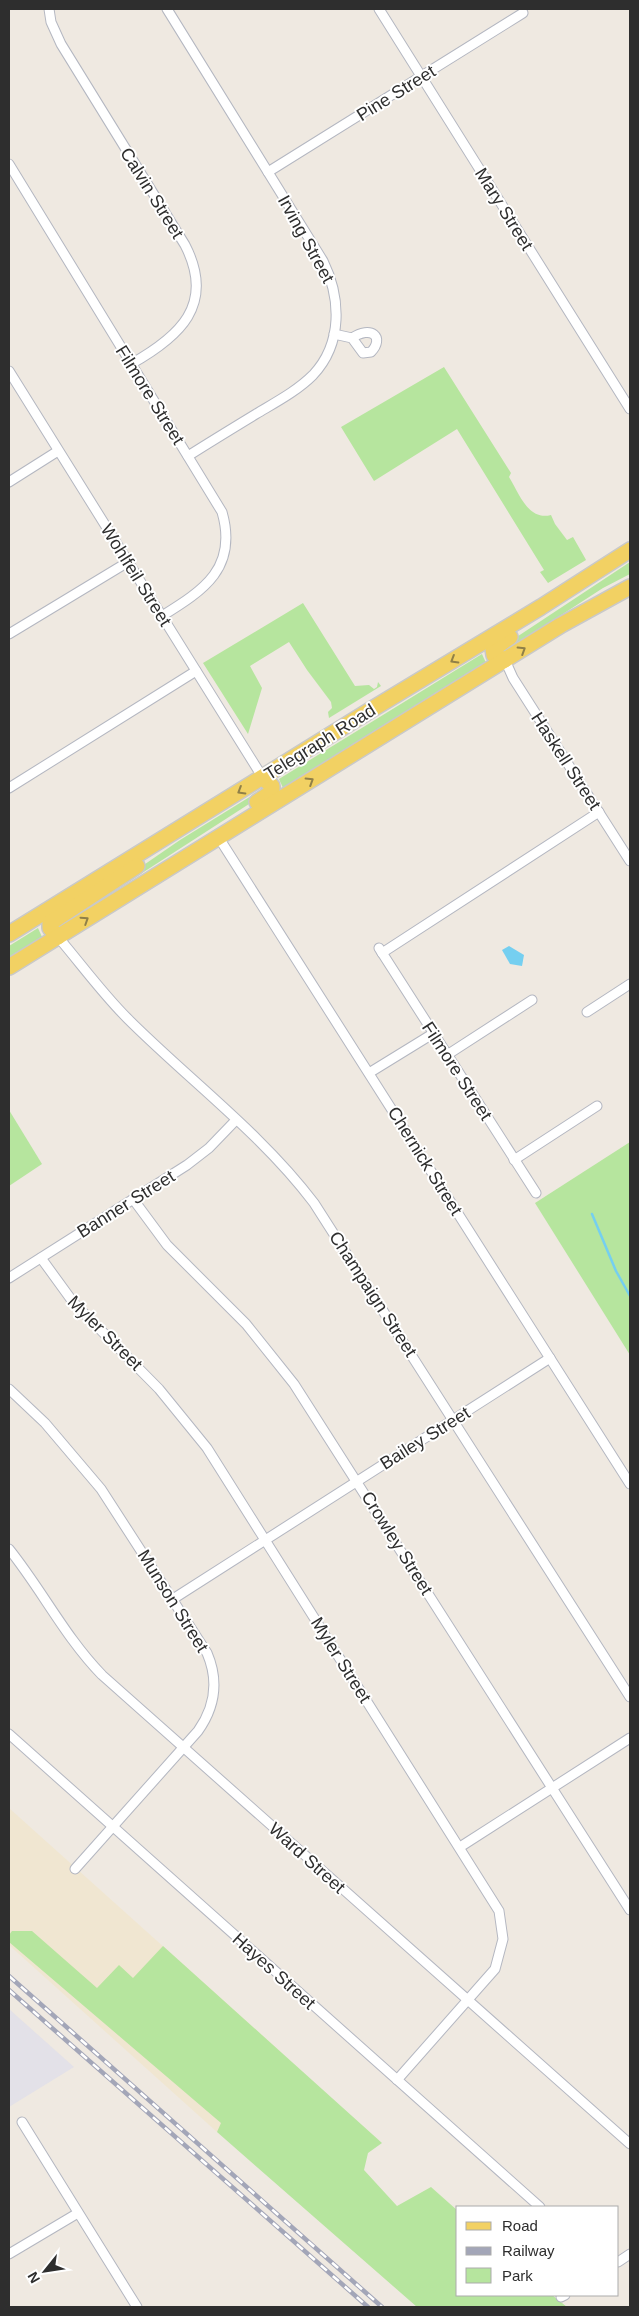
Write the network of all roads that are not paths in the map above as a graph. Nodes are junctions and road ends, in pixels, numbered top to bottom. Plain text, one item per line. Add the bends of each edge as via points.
1 (48, 9) edge
2 (167, 9) edge
3 (379, 9) edge
4 (524, 13) dead end
5 (421, 76) junction
6 (9, 164) edge
7 (268, 172) junction
8 (334, 334) junction
9 (352, 338) dead end
10 (131, 364) junction
11 (9, 371) edge
12 (630, 409) edge
13 (58, 451) junction
14 (188, 456) junction
15 (9, 482) edge
16 (630, 550) edge
17 (128, 562) junction
18 (630, 577) edge
19 (580, 583) junction
20 (630, 587) edge
21 (162, 616) junction
22 (576, 617) junction
23 (9, 634) edge
24 (504, 660) junction
25 (196, 672) junction
26 (263, 778) junction
27 (9, 788) edge
28 (599, 812) junction
29 (219, 838) junction
30 (156, 844) junction
31 (630, 861) edge
32 (177, 863) junction
33 (9, 934) edge
34 (58, 937) junction
35 (9, 967) edge
36 (630, 984) edge
37 (532, 1000) dead end
38 (587, 1012) dead end
39 (434, 1033) junction
40 (447, 1055) junction
41 (369, 1073) junction
42 (598, 1106) dead end
43 (236, 1120) junction
44 (514, 1160) junction
45 (536, 1193) dead end
46 (132, 1199) junction
47 (41, 1258) junction
48 (9, 1278) edge
49 (550, 1358) junction
50 (9, 1389) edge
51 (454, 1420) junction
52 (357, 1481) junction
53 (630, 1484) edge
54 (265, 1540) junction
55 (9, 1550) edge
56 (173, 1599) junction
57 (630, 1697) edge
58 (9, 1734) edge
59 (630, 1738) edge
60 (183, 1748) junction
61 (552, 1788) junction
62 (112, 1828) junction
63 (460, 1847) junction
64 (75, 1869) dead end
65 (630, 1910) edge
66 (468, 2000) junction
67 (397, 2080) junction
68 (22, 2122) dead end
69 (630, 2144) edge
70 (539, 2206) edge
71 (78, 2212) junction
72 (9, 2254) edge
73 (630, 2254) edge
74 (619, 2261) edge
75 (137, 2307) edge

1 - 10 street, Calvin Street via 61,44 185,245 194,271 195,293 187,319 166,344
2 - 7 street, Irving Street
3 - 5 street, Mary Street
4 - 5 street, Pine Street
5 - 7 street, Pine Street
5 - 12 street, Mary Street
6 - 10 street, Filmore Street
7 - 8 street, Irving Street via 330,275 336,303
8 - 9 street
8 - 14 street, Irving Street via 322,362 300,386
10 - 14 street, Filmore Street
11 - 13 street, Wohlfeil Street
13 - 15 street
13 - 17 street, Wohlfeil Street
14 - 21 street, Filmore Street via 222,512 226,530 225,549 220,567 208,584
16 - 19 main road, Telegraph Road
17 - 21 street, Wohlfeil Street
17 - 23 street
18 - 22 main road via 588,601
19 - 24 main road via 558,607 496,646 494,655
19 -> 26 main road, Telegraph Road
20 - 22 main road, Telegraph Road
21 - 25 street, Wohlfeil Street
24 -> 22 main road, Telegraph Road
24 - 28 street, Haskell Street
29 -> 24 main road, Telegraph Road
25 - 26 street, Wohlfeil Street
25 - 27 street
26 -> 30 main road, Telegraph Road
26 - 32 main road via 272,786 272,792 200,838
28 - 31 street, Haskell Street
28 - 39 street, Filmore Street via 380,951
29 - 32 main road, Telegraph Road
29 - 41 street, Chernick Street
30 - 33 main road, Telegraph Road
30 - 34 main road via 139,865 50,923
34 -> 32 main road, Telegraph Road
34 - 35 main road, Telegraph Road
34 - 43 street, Champaign Street via 127,1018
36 - 38 street
37 - 40 street
39 - 40 street, Filmore Street
39 - 41 street
40 - 44 street, Filmore Street
41 - 49 street, Chernick Street
42 - 44 street
43 - 46 street, Banner Street via 202,1154
43 - 51 street, Champaign Street via 282,1163 314,1203
44 - 45 street, Filmore Street
46 - 47 street, Banner Street
46 - 52 street, Crowley Street via 167,1246 246,1324 273,1356
47 - 48 street, Banner Street
47 - 54 street, Myler Street via 73,1302 136,1364 181,1415 207,1448
49 - 51 street, Bailey Street
49 - 53 street, Chernick Street
50 - 56 street, Munson Street via 88,1472
51 - 52 street, Bailey Street
51 - 57 street, Champaign Street
52 - 54 street, Bailey Street
52 - 61 street, Crowley Street
54 - 56 street, Bailey Street
54 - 63 street, Myler Street
55 - 60 street, Ward Street via 86,1658
56 - 60 street, Munson Street via 207,1653 214,1680 208,1715
58 - 62 street, Hayes Street
59 - 61 street
60 - 62 street, Munson Street
60 - 66 street, Ward Street
61 - 63 street
61 - 65 street, Crowley Street
62 - 64 street, Munson Street
62 - 67 street, Hayes Street
63 - 66 street, Myler Street via 496,1905 503,1931 495,1969
66 - 67 street, Myler Street
66 - 69 street, Ward Street
67 - 70 street, Hayes Street
68 - 71 street
71 - 72 street
71 - 75 street
73 - 74 street

